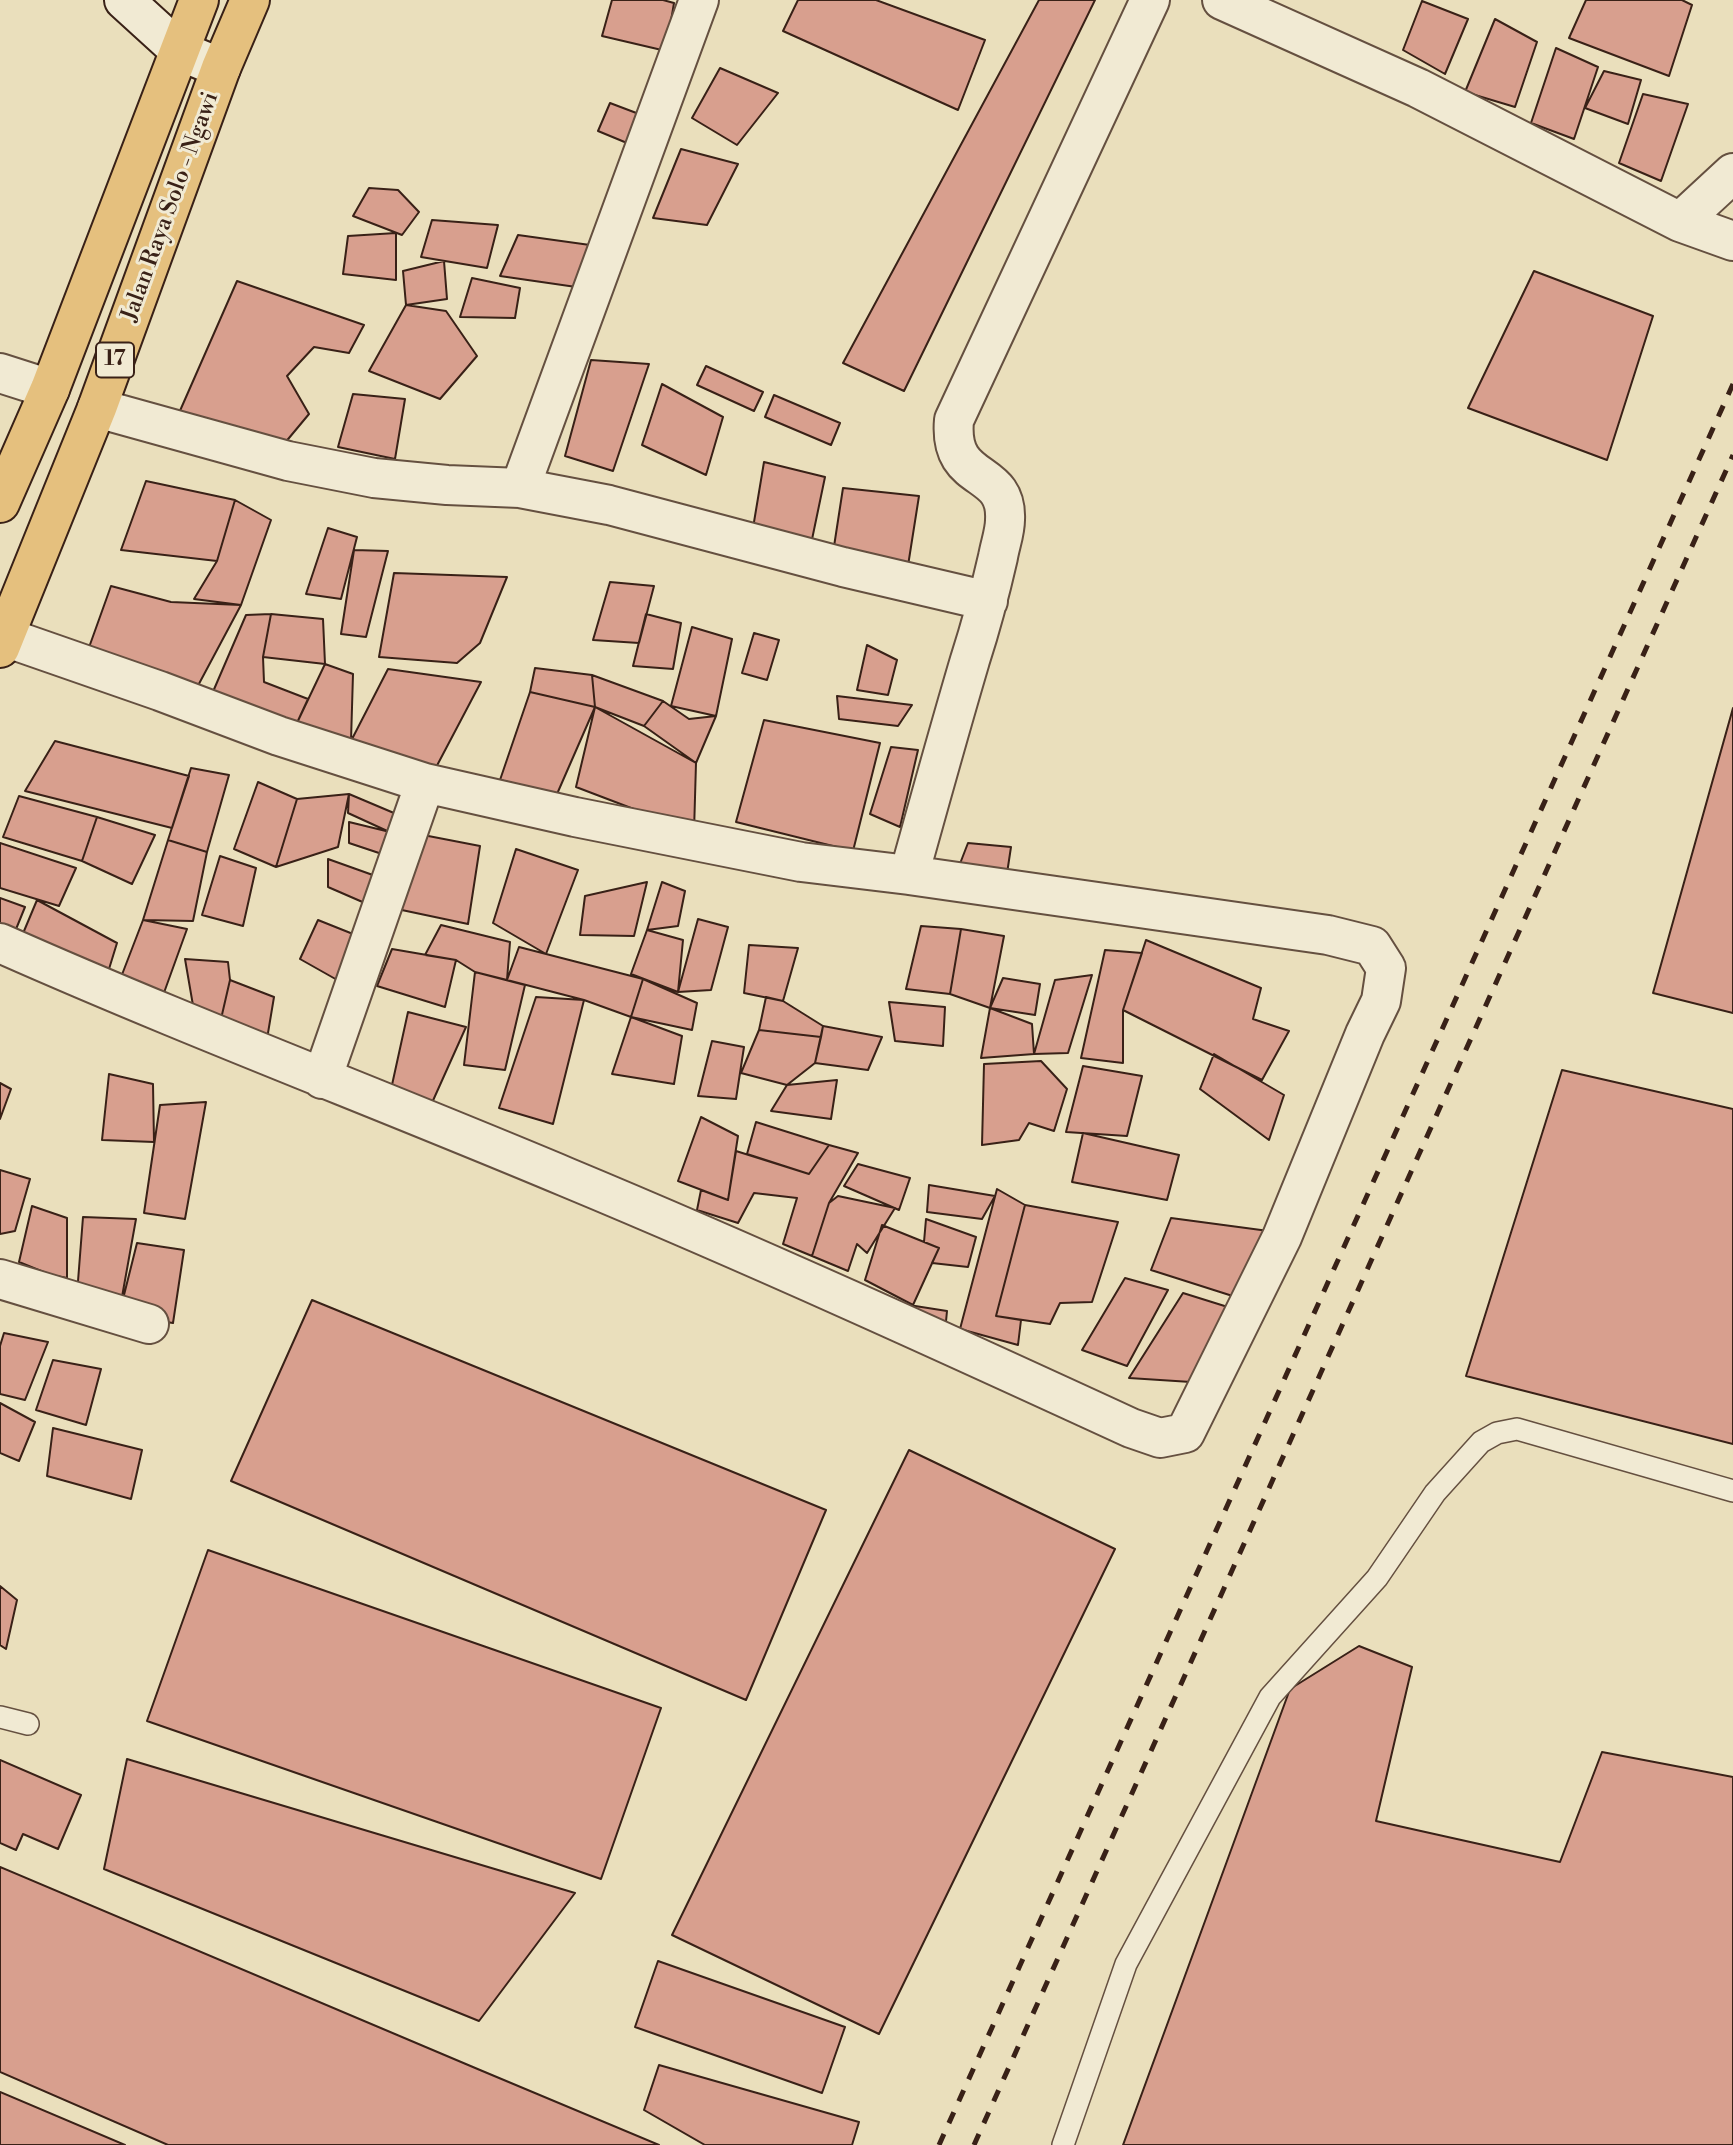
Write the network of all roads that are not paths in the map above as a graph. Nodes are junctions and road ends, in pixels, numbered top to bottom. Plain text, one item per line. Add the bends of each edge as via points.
1 (124, 0) edge
2 (199, 0) edge
3 (250, 0) edge
4 (699, 0) edge
5 (1150, 0) edge
6 (1222, 0) edge
7 (180, 51) junction
8 (222, 68) junction
9 (1733, 173) edge
10 (1680, 222) junction
11 (1733, 241) edge
12 (0, 373) edge
13 (51, 390) junction
14 (97, 408) junction
15 (520, 488) junction
16 (0, 503) edge
17 (988, 601) junction
18 (2, 642) edge
19 (425, 783) junction
20 (909, 875) junction
21 (0, 943) edge
22 (321, 1079) junction
23 (0, 1279) edge
24 (149, 1324) dead end
25 (1733, 1491) edge
26 (0, 1717) edge
27 (28, 1724) dead end
28 (1063, 2145) edge

1 - 7 street
2 - 7 highway, Jalan Raya Solo - Ngawi / 17
3 - 8 highway, Jalan Raya Solo - Ngawi / 17
4 - 15 street
5 - 17 street via 954,420 952,438 957,453 965,466 999,490 1005,505
6 - 10 street via 1418,88
7 - 8 street
7 - 13 highway, Jalan Raya Solo - Ngawi / 17
8 - 14 highway, Jalan Raya Solo - Ngawi / 17
9 - 10 street
10 - 11 street
12 - 13 street
13 - 16 highway, Jalan Raya Solo - Ngawi / 17
14 - 15 street via 288,461 361,475
14 - 18 highway, Jalan Raya Solo - Ngawi / 17
15 - 17 street via 609,505
17 - 20 street
18 - 19 street
19 - 20 street via 700,844
19 - 22 street
20 - 22 street via 1328,935 1372,946 1386,968 1381,1001 1283,1237 1185,1433 1160,1438 1131,1428 764,1260
21 - 22 street
23 - 24 street
25 - 28 lane via 1517,1429 1481,1442 1435,1493 1377,1578 1270,1697 1126,1964
26 - 27 lane

